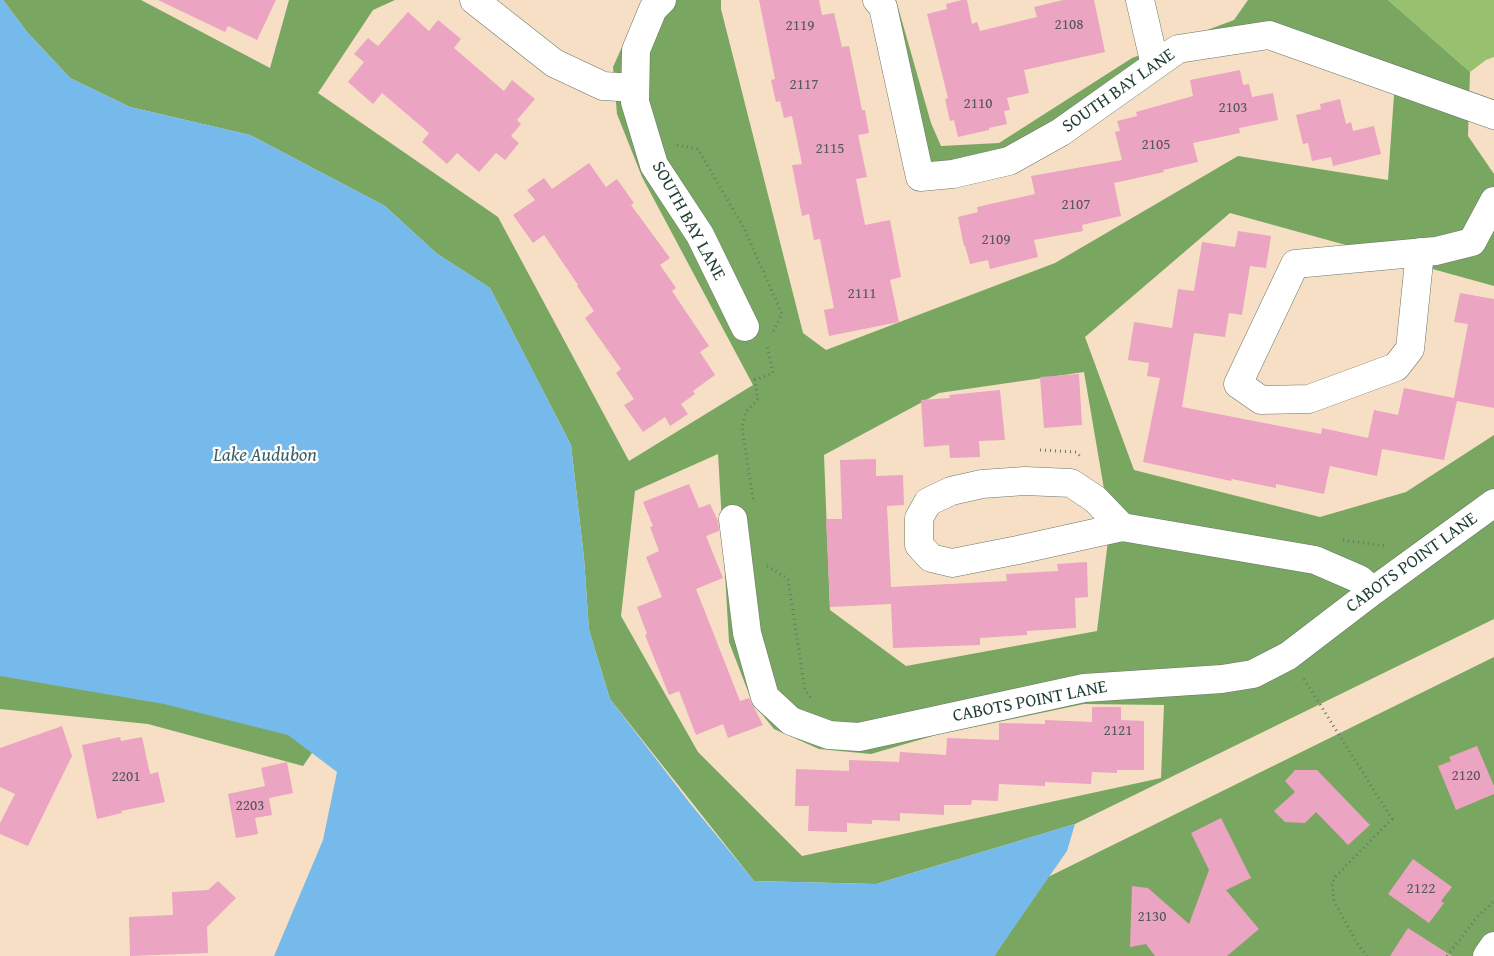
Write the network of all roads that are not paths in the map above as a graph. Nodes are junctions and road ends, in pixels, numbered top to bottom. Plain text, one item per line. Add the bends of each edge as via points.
1 (474, 0) edge
2 (662, 0) edge
3 (877, 0) edge
4 (1140, 0) edge
5 (1155, 66) junction
6 (635, 88) junction
7 (1494, 115) edge
8 (1494, 201) edge
9 (1420, 252) junction
10 (745, 326) dead end
11 (1494, 504) edge
12 (743, 512) road end
13 (1122, 527) junction
14 (1373, 591) junction
15 (1494, 946) edge
16 (1487, 956) edge

1 - 6 street via 554,63 603,86
2 - 6 street, SOUTH BAY LANE via 654,9 636,50
3 - 5 street, SOUTH BAY LANE via 883,7 920,176 953,174 1009,161 1061,132
4 - 5 street
5 - 7 street, SOUTH BAY LANE via 1178,49 1269,36
6 - 10 street, SOUTH BAY LANE via 635,102 654,165 700,235
8 - 9 street via 1472,242
9 - 9 street via 1295,264 1238,384 1261,400 1309,399 1396,367 1410,349
11 - 14 street, CABOTS POINT LANE
12 - 14 street, CABOTS POINT LANE via 746,633 765,697 791,721 829,735 859,737 1084,688 1253,674 1288,656
13 - 13 street via 952,563 931,558 919,545 920,518 928,502 951,491 982,484 1025,481 1071,483 1095,499
13 - 14 street via 1315,560 1359,579
15 - 16 street

